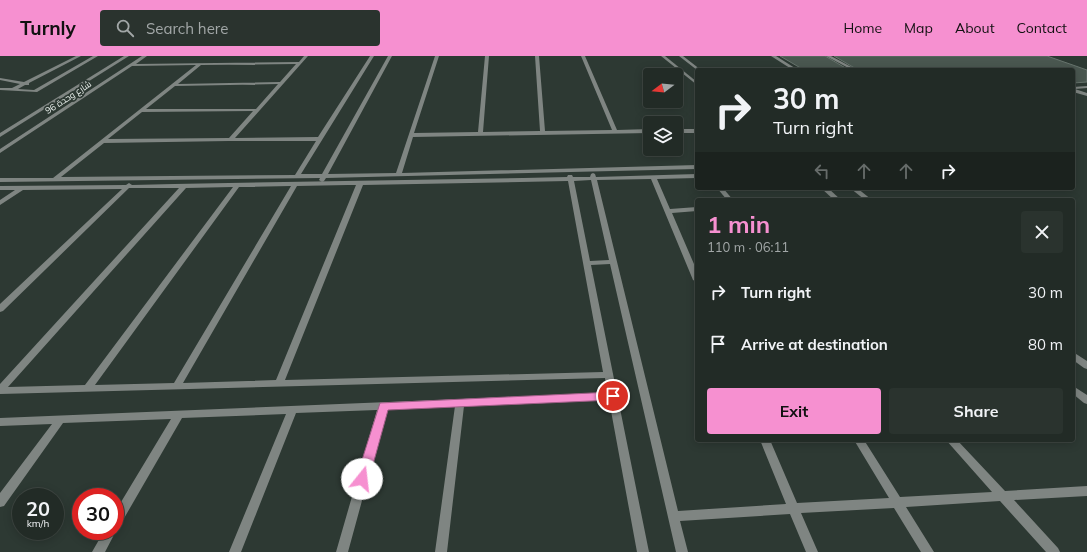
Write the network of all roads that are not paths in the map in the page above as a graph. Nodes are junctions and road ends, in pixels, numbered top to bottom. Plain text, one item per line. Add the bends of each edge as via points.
1 (79, 56) edge
2 (96, 56) edge
3 (127, 56) edge
4 (145, 56) edge
5 (306, 56) edge
6 (372, 56) edge
7 (390, 56) edge
8 (437, 56) edge
9 (486, 56) edge
10 (537, 56) edge
11 (583, 56) edge
12 (663, 56) edge
13 (681, 56) edge
14 (773, 56) edge
15 (828, 56) edge
16 (299, 63) junction
17 (199, 65) junction
18 (131, 66) junction
19 (696, 68) edge
20 (793, 68) edge
21 (851, 68) edge
22 (0, 79) edge
23 (108, 80) junction
24 (87, 81) junction
25 (695, 82) edge
26 (281, 83) junction
27 (26, 84) junction
28 (46, 85) junction
29 (173, 85) junction
30 (1087, 87) edge
31 (0, 89) edge
32 (1075, 89) edge
33 (1075, 90) edge
34 (10, 91) junction
35 (1087, 95) edge
36 (257, 110) junction
37 (140, 111) junction
38 (643, 131) edge
39 (683, 131) edge
40 (695, 131) edge
41 (615, 132) junction
42 (543, 133) junction
43 (480, 134) junction
44 (0, 135) edge
45 (412, 135) junction
46 (230, 140) junction
47 (320, 140) junction
48 (103, 141) junction
49 (0, 151) edge
50 (695, 167) edge
51 (398, 175) junction
52 (593, 175) junction
53 (297, 176) junction
54 (324, 176) junction
55 (570, 176) junction
56 (695, 176) edge
57 (653, 177) junction
58 (137, 178) junction
59 (55, 179) junction
60 (0, 180) edge
61 (320, 184) junction
62 (360, 184) junction
63 (295, 185) junction
64 (184, 186) junction
65 (237, 186) junction
66 (128, 187) junction
67 (0, 188) edge
68 (21, 188) junction
69 (722, 190) edge
70 (826, 190) edge
71 (856, 190) edge
72 (728, 198) edge
73 (836, 198) edge
74 (866, 198) edge
75 (0, 203) edge
76 (695, 209) edge
77 (668, 211) junction
78 (613, 262) junction
79 (588, 263) junction
80 (695, 275) edge
81 (0, 309) edge
82 (1075, 357) edge
83 (1087, 366) edge
84 (609, 376) junction
85 (279, 384) junction
86 (176, 386) junction
87 (87, 389) junction
88 (0, 390) edge
89 (1075, 391) edge
90 (613, 396) junction
91 (1087, 400) edge
92 (460, 403) junction
93 (384, 406) junction
94 (293, 410) junction
95 (179, 414) junction
96 (61, 420) junction
97 (0, 422) edge
98 (766, 442) edge
99 (860, 442) edge
100 (953, 442) edge
101 (1087, 491) edge
102 (1003, 496) junction
103 (0, 502) edge
104 (898, 503) junction
105 (124, 508) edge
106 (794, 509) junction
107 (674, 516) junction
108 (105, 540) edge
109 (98, 552) edge
110 (235, 552) edge
111 (342, 552) edge
112 (441, 552) edge
113 (643, 552) edge
114 (682, 552) edge
115 (812, 552) edge
116 (928, 552) edge
117 (1054, 552) edge

1 - 27 street
2 - 28 street
3 - 24 street, شارع وحدة 96
4 - 18 street, شارع وحدة 96
5 - 16 street
6 - 47 street
7 - 54 street
8 - 45 street
9 - 43 street
10 - 42 street
11 - 41 street
12 - 25 street
13 - 19 street
14 - 20 street
15 - 21 street
16 - 17 street
16 - 26 street
17 - 18 street
17 - 29 street
18 - 23 street, شارع وحدة 96
22 - 27 street
23 - 24 street
23 - 49 street, شارع وحدة 96
24 - 44 street, شارع وحدة 96
26 - 29 street
26 - 36 street
27 - 28 street
27 - 34 street
28 - 34 street via 31,92
29 - 37 street
30 - 32 street
31 - 34 street
33 - 35 street
36 - 37 street
36 - 46 street
37 - 48 street
38 - 41 street
39 - 40 street
41 - 42 street
42 - 43 street
43 - 45 street
45 - 51 street
46 - 47 street
46 - 48 street
47 - 53 street
48 - 59 street
50 - 52 street
51 - 54 street
51 - 55 street
52 - 55 street
52 - 57 street
52 - 78 street
53 - 54 street
53 - 58 street
54 - 61 street
55 - 62 street
55 - 79 street
56 - 57 street
57 - 77 street
58 - 59 street
58 - 66 street
59 - 60 street
61 - 62 street
61 - 63 street
62 - 85 street
63 - 65 street
63 - 86 street
64 - 65 street
64 - 66 street
64 - 88 street
65 - 87 street
66 - 68 street
66 - 81 street
67 - 68 street
68 - 75 street
69 - 72 street
70 - 73 street
71 - 74 street
76 - 77 street
77 - 80 street
78 - 79 street
78 - 107 street
79 - 84 street
82 - 83 street
84 - 85 street
84 - 90 street
85 - 86 street
86 - 87 street
87 - 88 street
89 - 91 street
90 - 92 street
90 - 113 street
92 - 93 street
92 - 112 street
93 - 94 street
93 - 111 street
94 - 95 street
94 - 110 street
95 - 96 street
95 - 105 street
96 - 97 street
96 - 103 street
98 - 106 street
99 - 104 street
100 - 102 street
101 - 102 street
102 - 104 street
102 - 117 street
104 - 106 street
104 - 116 street
106 - 107 street
106 - 115 street
107 - 114 street
108 - 109 street

